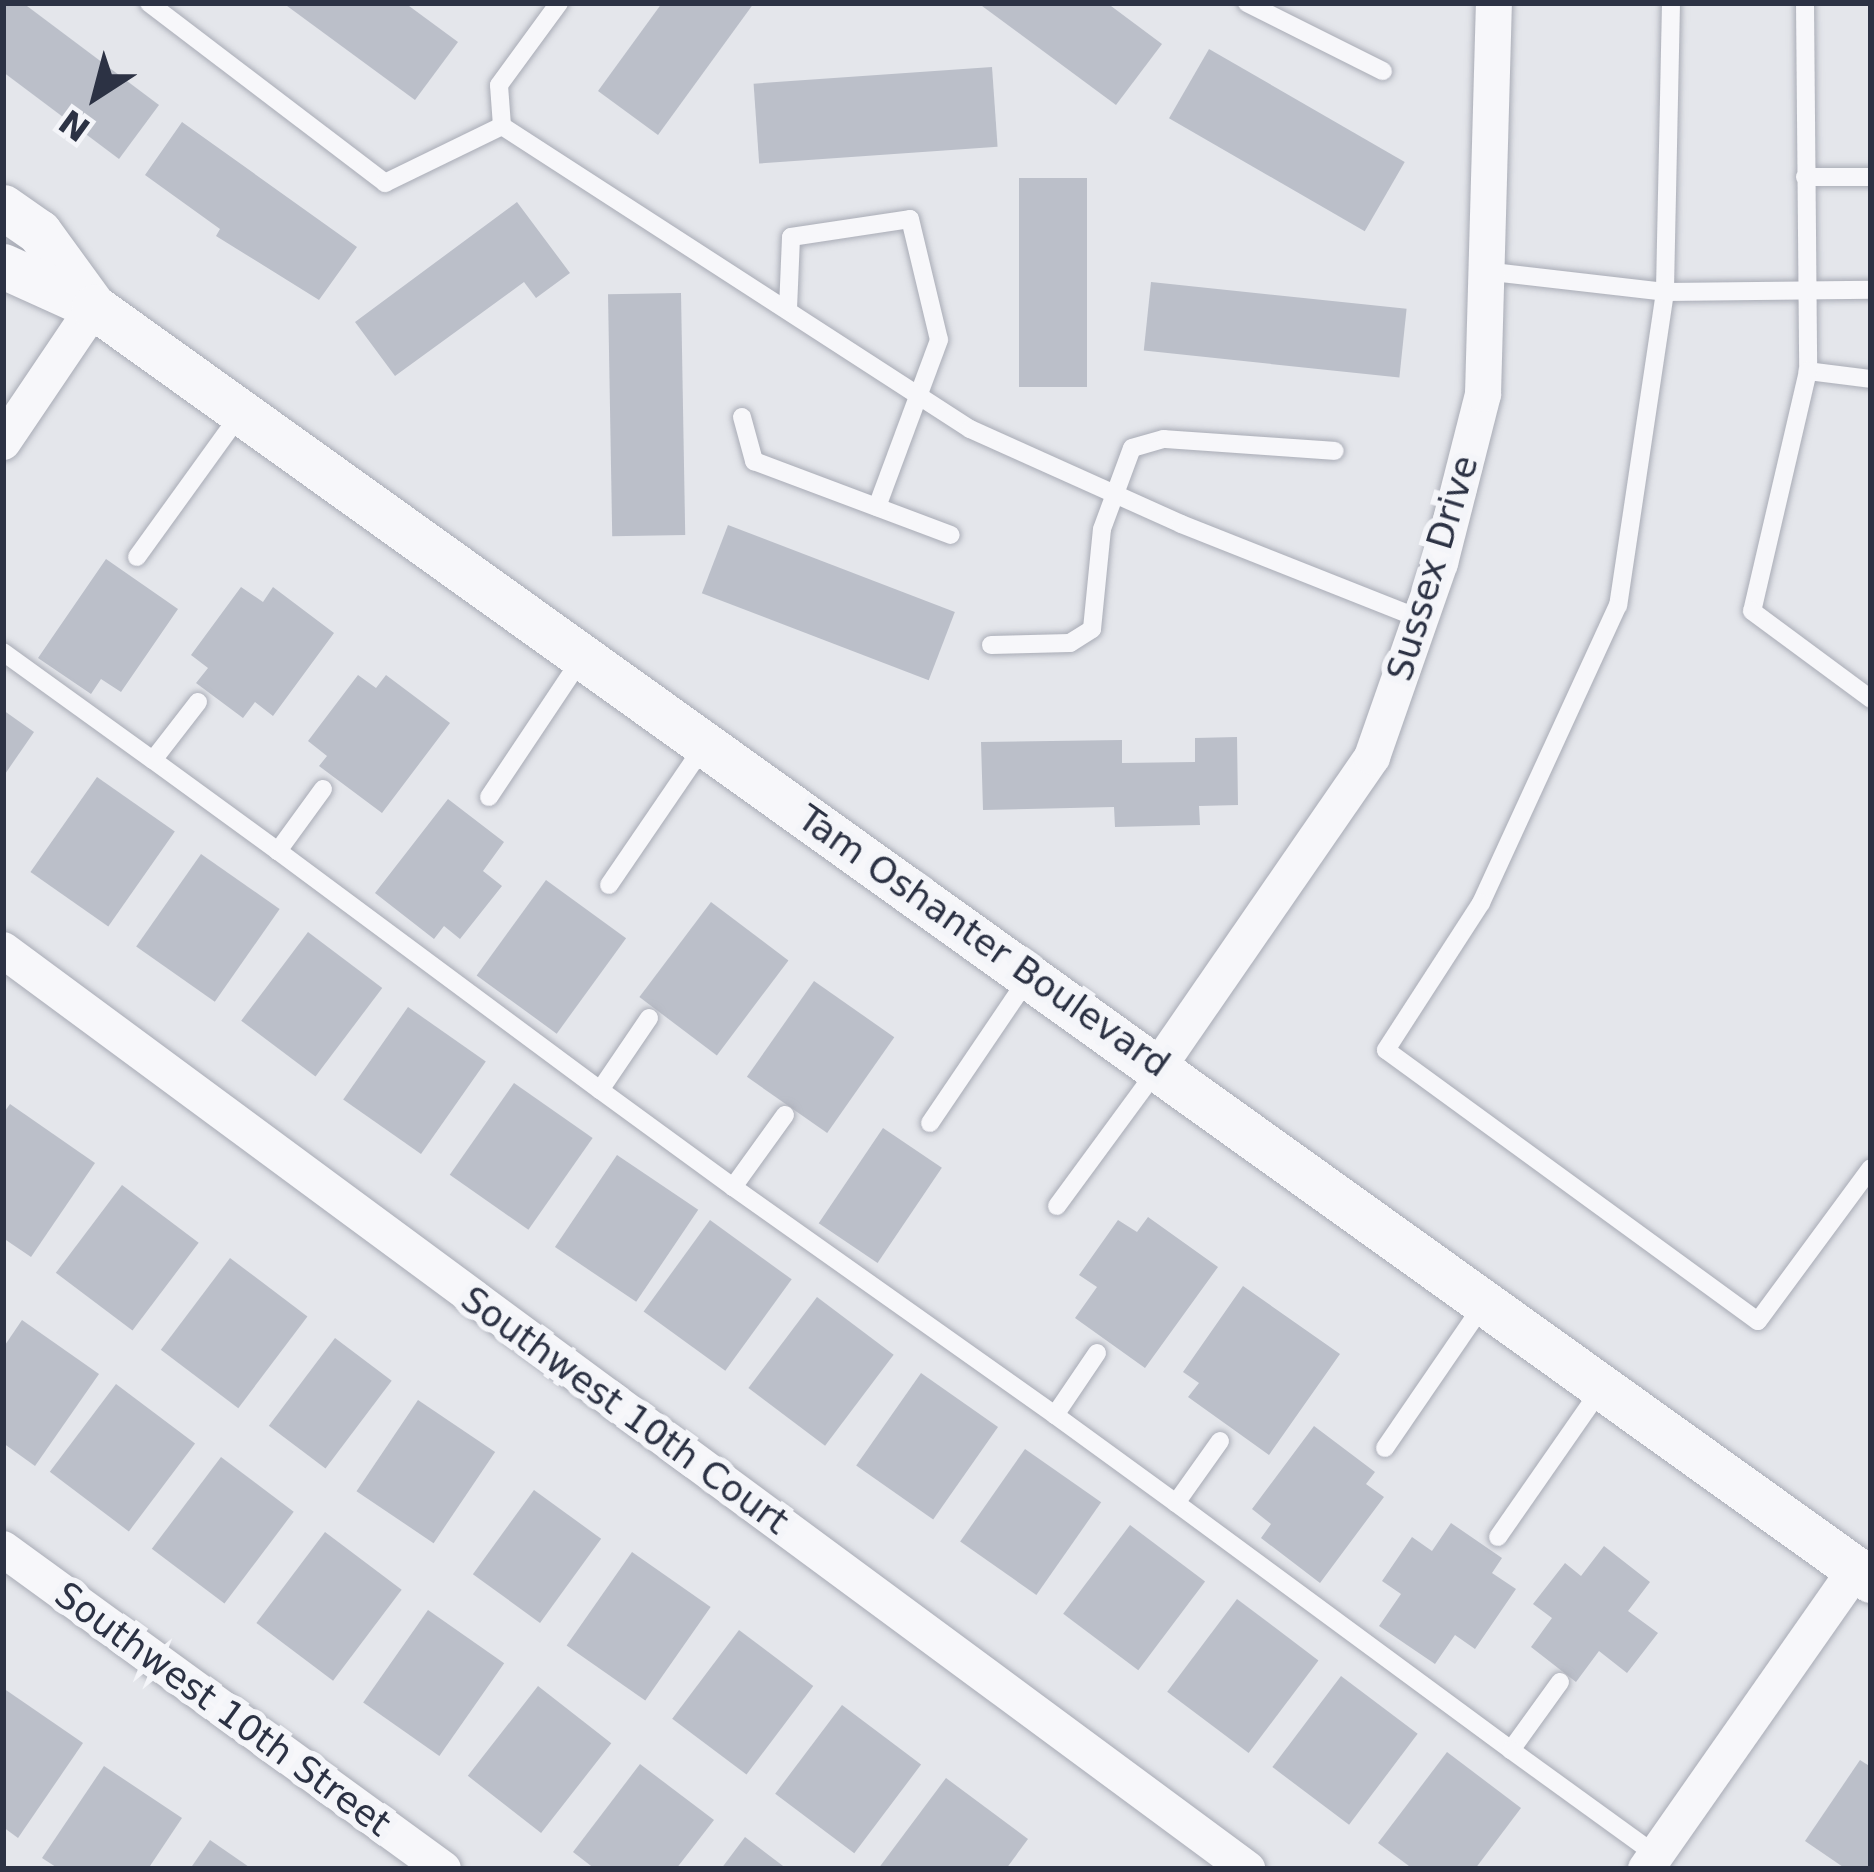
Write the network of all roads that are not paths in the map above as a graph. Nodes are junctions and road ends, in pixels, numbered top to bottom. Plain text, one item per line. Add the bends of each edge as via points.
1 (149, 3) edge
2 (559, 3) edge
3 (1247, 3) edge
4 (1494, 3) edge
5 (1671, 3) edge
6 (1805, 3) edge
7 (1383, 71) dead end
8 (502, 126) junction
9 (1871, 177) edge
10 (1805, 178) junction
11 (3, 207) edge
12 (3, 266) edge
13 (1484, 271) junction
14 (1805, 290) junction
15 (1871, 290) edge
16 (1665, 292) junction
17 (94, 307) junction
18 (788, 309) junction
19 (1808, 371) junction
20 (1871, 379) edge
21 (916, 389) junction
22 (242, 412) junction
23 (742, 417) dead end
24 (3, 442) edge
25 (1335, 451) dead end
26 (1113, 493) junction
27 (877, 507) junction
28 (951, 535) dead end
29 (137, 556) dead end
30 (1420, 619) junction
31 (991, 645) dead end
32 (3, 652) edge
33 (584, 656) junction
34 (1871, 699) edge
35 (198, 702) dead end
36 (706, 743) junction
37 (153, 760) junction
38 (323, 789) dead end
39 (489, 797) dead end
40 (278, 851) junction
41 (609, 885) dead end
42 (3, 950) edge
43 (1031, 974) junction
44 (650, 1018) dead end
45 (1160, 1066) junction
46 (600, 1090) junction
47 (785, 1115) dead end
48 (930, 1123) dead end
49 (1871, 1168) edge
50 (733, 1187) junction
51 (1058, 1206) dead end
52 (1486, 1301) junction
53 (1097, 1353) dead end
54 (1603, 1386) junction
55 (1055, 1415) junction
56 (1220, 1441) dead end
57 (1385, 1448) dead end
58 (1176, 1503) junction
59 (1498, 1537) dead end
60 (3, 1550) edge
61 (1864, 1575) edge
62 (1560, 1682) dead end
63 (1511, 1750) junction
64 (1651, 1862) edge
65 (442, 1869) edge
66 (1247, 1869) edge

1 - 8 lane via 385,183
2 - 8 lane via 500,85
3 - 7 lane
4 - 13 street, Sussex Drive
5 - 16 lane
6 - 10 lane
8 - 18 lane
9 - 10 lane
10 - 14 lane
11 - 17 street, Tam Oshanter Boulevard via 39,232
12 - 17 street, Tam Oshanter Boulevard
13 - 16 lane
13 - 30 street, Sussex Drive via 1483,394
14 - 15 lane
14 - 16 lane
14 - 19 lane
16 - 49 lane via 1618,605 1481,903 1386,1050 1758,1322
17 - 22 street, Tam Oshanter Boulevard
17 - 24 street
18 - 21 lane
18 - 21 lane via 791,237 910,219 939,340
19 - 20 lane
19 - 34 lane via 1752,610
21 - 26 lane via 970,429
21 - 27 lane
22 - 29 lane
22 - 33 street, Tam Oshanter Boulevard
23 - 27 lane via 754,461
25 - 26 lane via 1164,440 1132,448
26 - 30 lane
26 - 31 lane via 1092,629 1070,643
27 - 28 lane
30 - 45 street, Sussex Drive via 1372,757
32 - 37 lane
33 - 36 street, Tam Oshanter Boulevard
33 - 39 lane
35 - 37 lane
36 - 41 lane
36 - 43 street, Tam Oshanter Boulevard
37 - 40 lane
38 - 40 lane
40 - 46 lane
42 - 66 street, Southwest 10th Court
43 - 45 street, Tam Oshanter Boulevard
43 - 48 lane
44 - 46 lane
45 - 51 lane
45 - 52 street, Tam Oshanter Boulevard
46 - 50 lane
47 - 50 lane
50 - 55 lane
52 - 54 street, Tam Oshanter Boulevard
52 - 57 lane
53 - 55 lane
54 - 59 lane
54 - 61 street, Tam Oshanter Boulevard
55 - 58 lane
56 - 58 lane
58 - 63 lane
60 - 65 street, Southwest 10th Street
61 - 64 street
62 - 63 lane
63 - 64 lane

